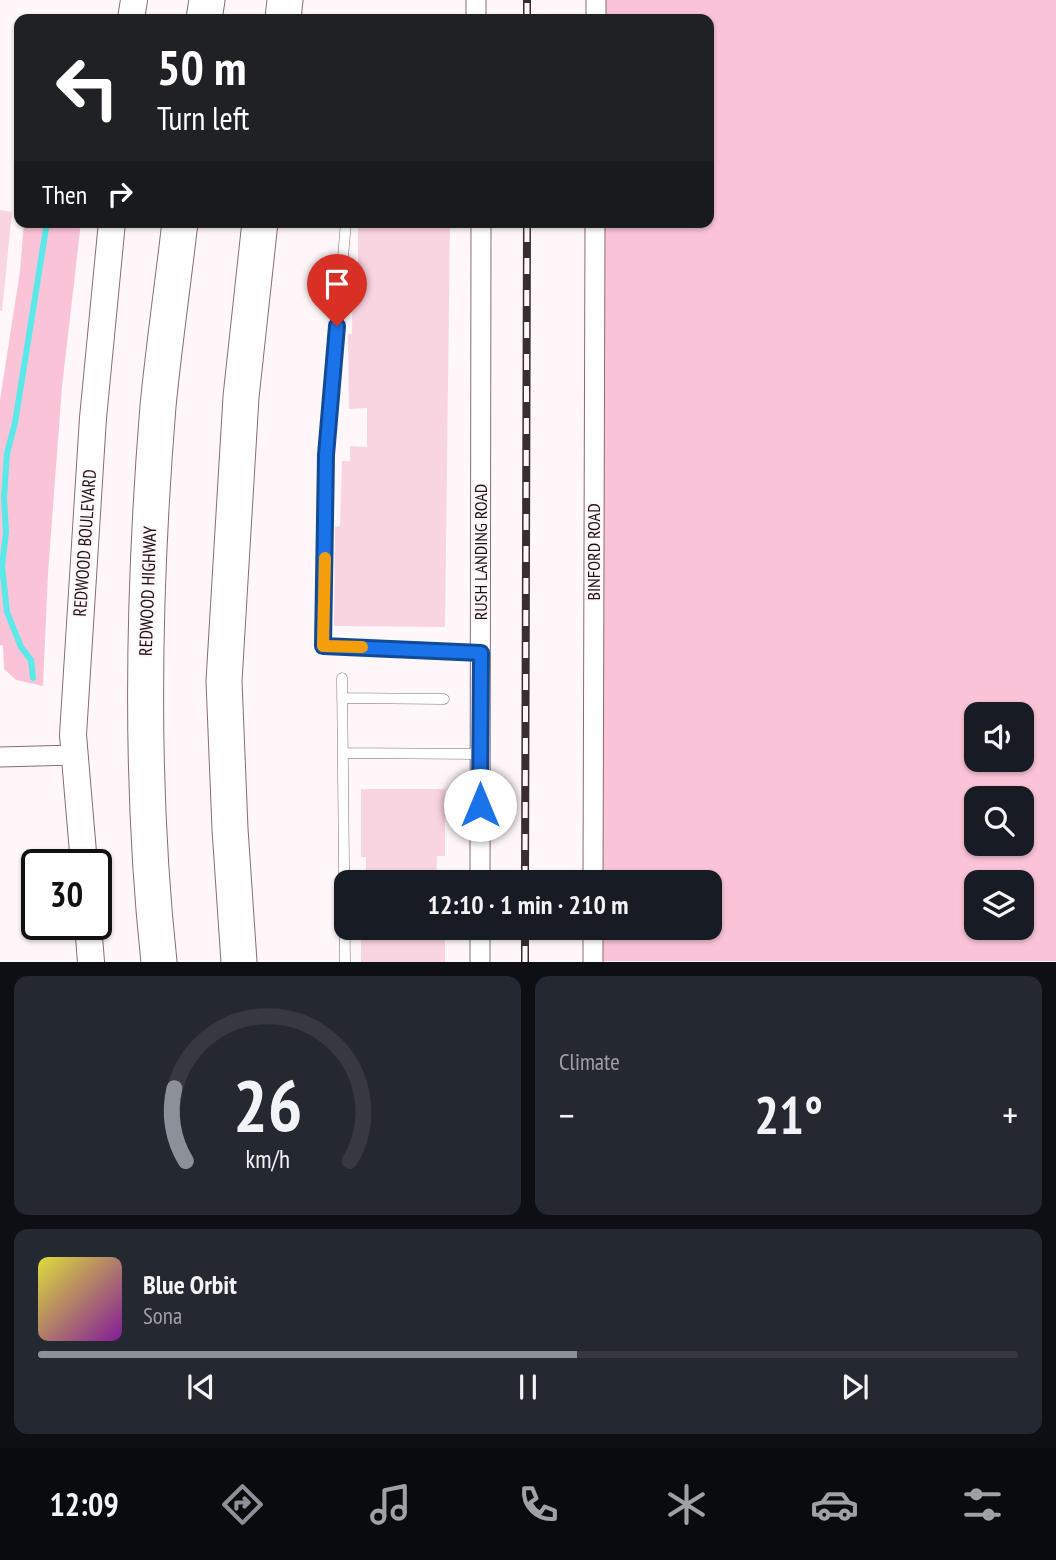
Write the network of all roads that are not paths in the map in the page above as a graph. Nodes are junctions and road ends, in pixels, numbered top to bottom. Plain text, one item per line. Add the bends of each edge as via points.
1 (111, 228) edge
2 (179, 228) edge
3 (259, 228) edge
4 (345, 228) edge
5 (481, 228) edge
6 (595, 228) edge
7 (481, 653) junction
8 (342, 678) dead end
9 (342, 698) junction
10 (444, 699) dead end
11 (343, 753) junction
12 (480, 754) junction
13 (75, 755) junction
14 (0, 757) edge
15 (83, 849) edge
16 (480, 870) edge
17 (593, 870) edge
18 (90, 940) edge
19 (480, 940) edge
20 (593, 940) edge
21 (92, 961) edge
22 (159, 961) edge
23 (239, 961) edge
24 (345, 961) edge
25 (480, 961) edge
26 (593, 961) edge

1 - 13 street, REDWOOD BOULEVARD via 93,418
2 - 22 highway, REDWOOD HIGHWAY via 148,540 144,684 149,845
3 - 23 highway via 241,397 224,681
4 - 7 lane via 326,455 323,646
5 - 7 street, RUSH LANDING ROAD
6 - 17 street, BINFORD ROAD
7 - 12 street, RUSH LANDING ROAD
8 - 9 lane
9 - 10 lane
9 - 11 lane
11 - 12 lane
11 - 24 lane
12 - 16 street, RUSH LANDING ROAD
13 - 14 street
13 - 15 street, REDWOOD BOULEVARD
18 - 21 street
19 - 25 street
20 - 26 street

